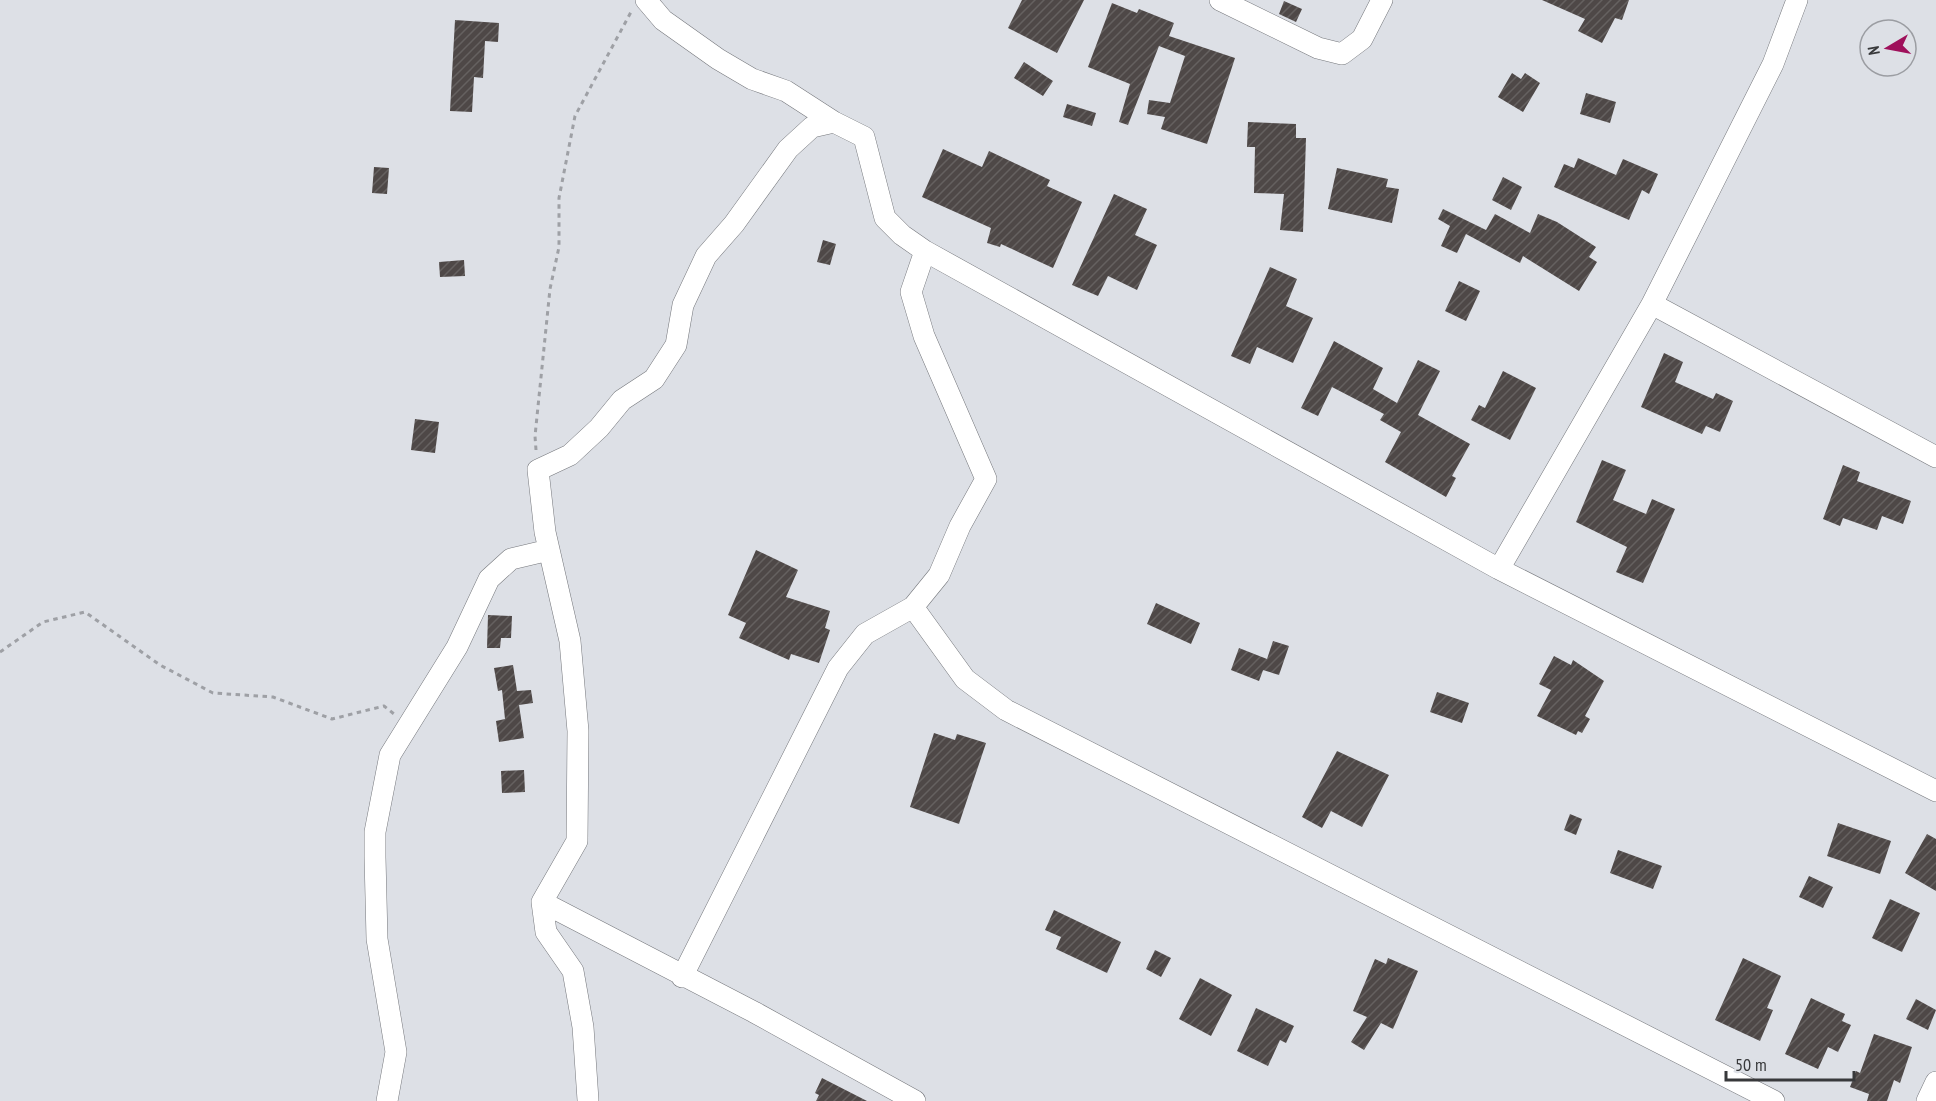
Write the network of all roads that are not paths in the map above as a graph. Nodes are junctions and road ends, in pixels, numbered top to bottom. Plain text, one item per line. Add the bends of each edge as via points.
1 (1220, 0) edge
2 (1382, 0) edge
3 (1797, 0) edge
4 (639, 5) edge
5 (834, 122) junction
6 (925, 251) junction
7 (1652, 304) junction
8 (1936, 457) edge
9 (549, 550) junction
10 (1499, 569) junction
11 (913, 607) junction
12 (1936, 791) edge
13 (542, 902) junction
14 (682, 977) junction
15 (1936, 1082) edge
16 (588, 1100) edge
17 (387, 1101) edge
18 (915, 1101) edge
19 (1774, 1101) edge
20 (1927, 1101) edge

1 - 2 street via 1318,48 1342,54 1362,39
3 - 7 street via 1773,64
4 - 5 street via 717,59 752,79 786,91
5 - 6 street via 864,137 885,218
5 - 9 street via 812,127 788,149 706,256 683,305 676,345 654,379 622,400 570,455 538,470
6 - 10 street
6 - 11 street via 911,292 924,336 986,479 939,575
7 - 8 street
7 - 10 street
9 - 13 street via 568,631 576,696 577,841
9 - 17 street via 511,559 489,579 457,647 390,755 375,832 376,939 396,1052
10 - 12 street
11 - 14 street via 865,634 838,668
11 - 19 street via 964,679 1006,710
13 - 14 street
13 - 16 street via 546,932 573,971 583,1026
14 - 18 street
15 - 20 street

